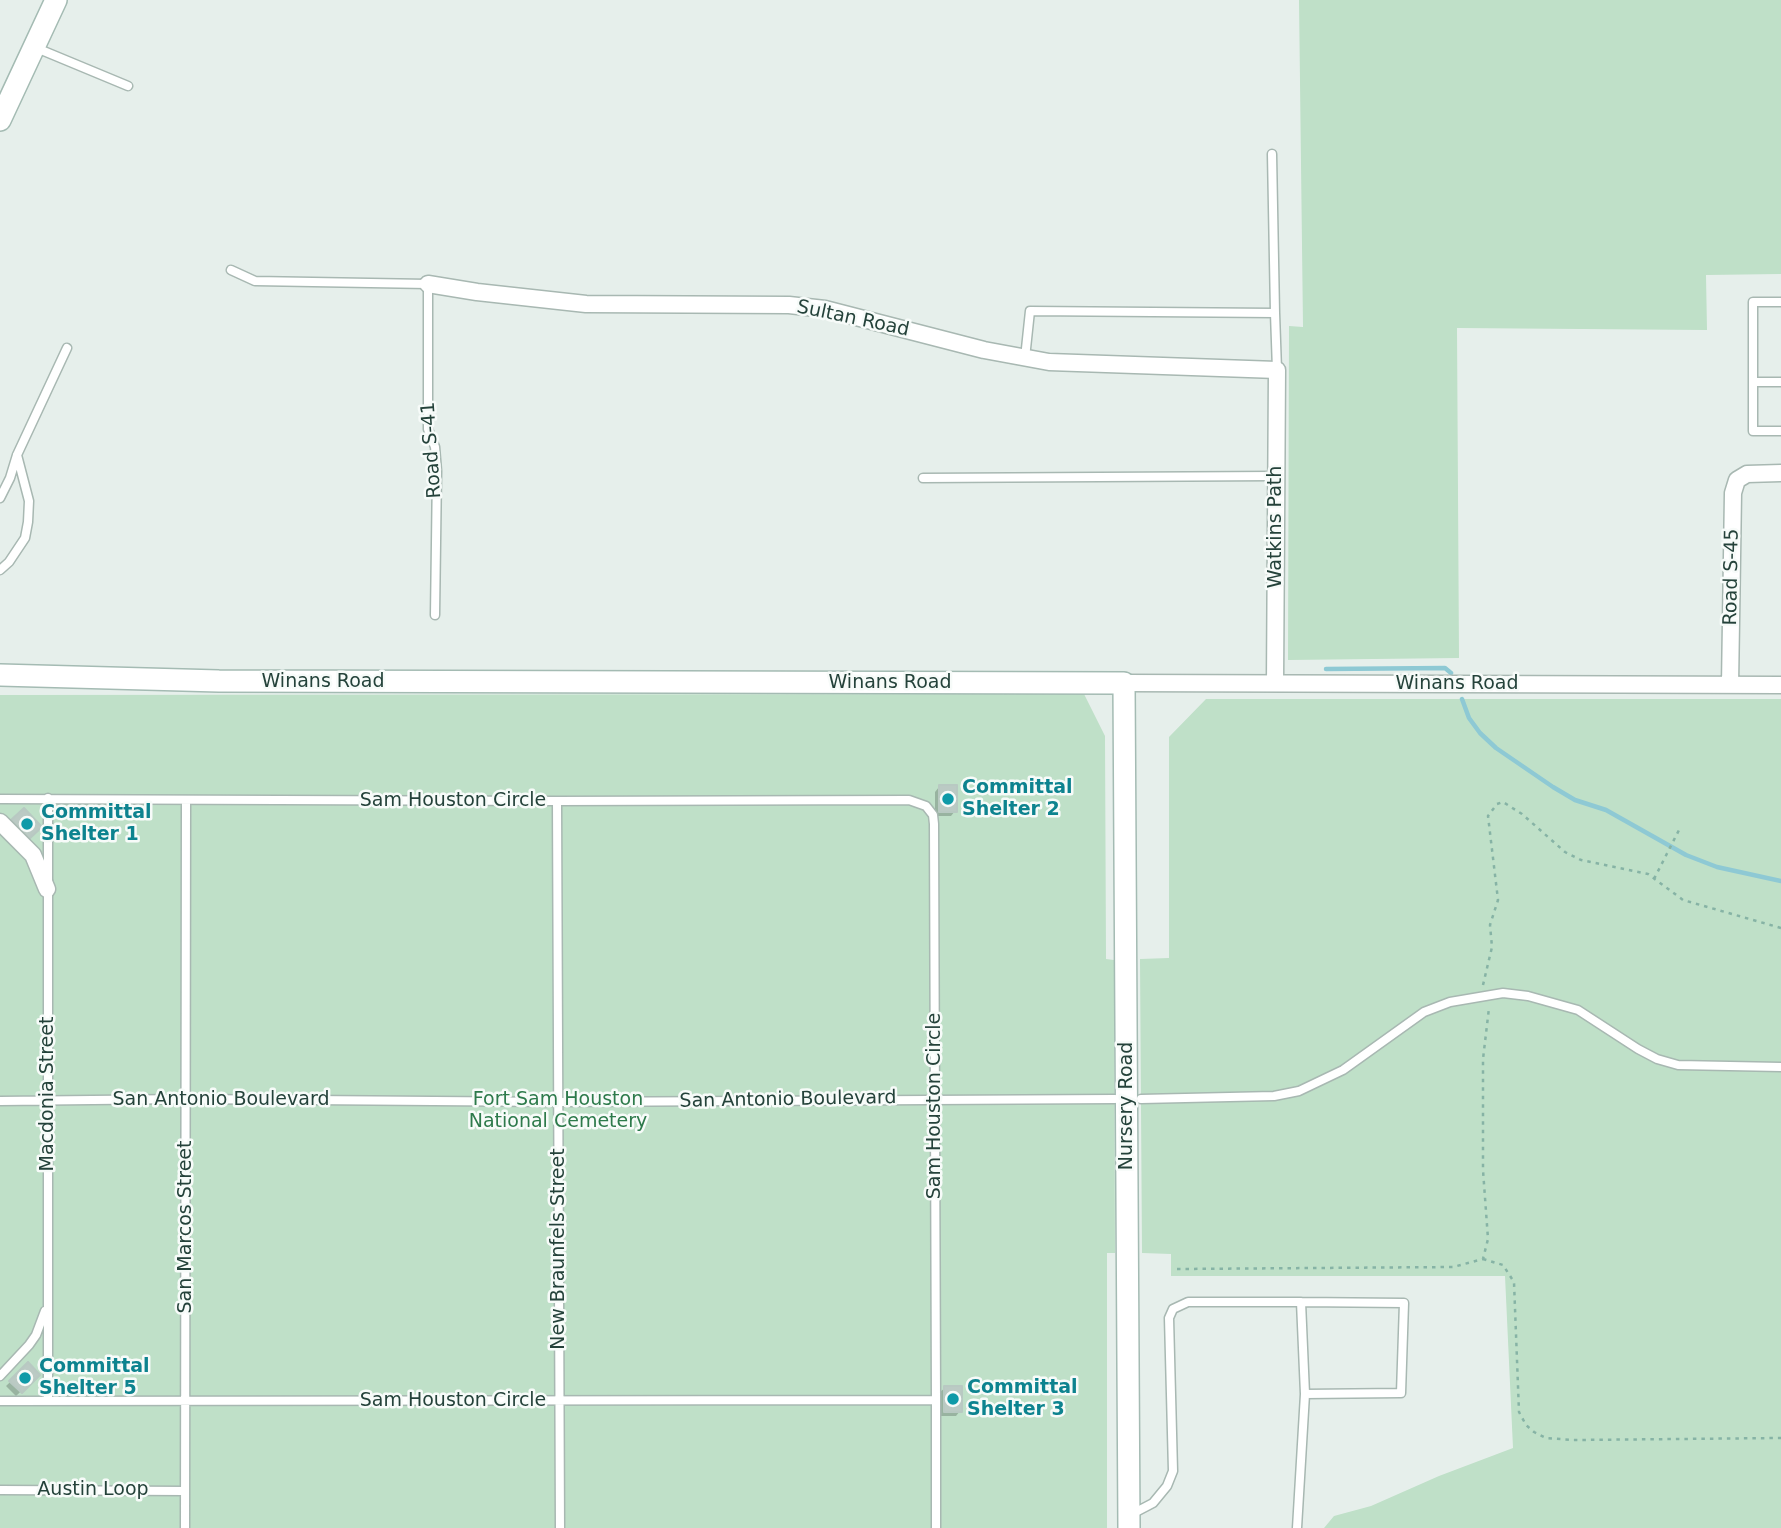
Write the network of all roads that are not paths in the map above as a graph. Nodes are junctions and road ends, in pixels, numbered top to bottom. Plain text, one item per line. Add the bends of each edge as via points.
1 (56, 0) edge
2 (34, 47) junction
3 (8, 84) edge
4 (128, 86) dead end
5 (0, 120) edge
6 (1272, 154) dead end
7 (231, 270) dead end
8 (428, 284) junction
9 (1781, 302) edge
10 (1275, 313) junction
11 (66, 348) dead end
12 (1025, 358) junction
13 (1277, 370) junction
14 (1753, 382) junction
15 (1781, 382) edge
16 (1781, 431) edge
17 (17, 455) junction
18 (1781, 473) edge
19 (1276, 476) junction
20 (923, 478) dead end
21 (0, 498) edge
22 (0, 570) edge
23 (435, 615) dead end
24 (0, 675) edge
25 (1124, 683) junction
26 (1275, 683) junction
27 (1730, 685) junction
28 (1781, 685) edge
29 (0, 799) edge
30 (48, 799) junction
31 (186, 800) junction
32 (557, 801) junction
33 (0, 822) edge
34 (47, 889) junction
35 (1781, 1067) edge
36 (934, 1098) junction
37 (185, 1099) junction
38 (1115, 1099) dead end
39 (1141, 1099) dead end
40 (0, 1101) edge
41 (48, 1101) junction
42 (558, 1102) junction
43 (47, 1299) junction
44 (1301, 1302) junction
45 (0, 1376) edge
46 (1305, 1394) junction
47 (936, 1400) junction
48 (0, 1401) edge
49 (48, 1401) junction
50 (187, 1401) junction
51 (560, 1401) junction
52 (0, 1490) edge
53 (185, 1491) junction
54 (1129, 1522) edge
55 (185, 1528) edge
56 (559, 1528) edge
57 (936, 1528) edge
58 (1297, 1528) edge

1 - 2 street
2 - 3 street
2 - 4 lane
3 - 5 street
6 - 10 lane
7 - 8 lane via 255,281
8 - 12 street, Sultan Road via 586,304 825,309
8 - 23 lane, Road S-41 via 428,429 437,471
9 - 14 lane via 1753,302
10 - 12 lane via 1030,311
10 - 13 lane
11 - 17 lane
12 - 13 street, Sultan Road
13 - 19 street, Watkins Path
14 - 15 lane
14 - 16 lane via 1753,431
17 - 21 lane
17 - 22 lane via 29,501 28,522 24,538
18 - 27 street, Road S-45 via 1747,474 1737,480 1733,493
19 - 20 lane
19 - 26 street, Watkins Path
24 - 25 street, Winans Road via 219,681
25 - 26 street, Winans Road
25 - 54 street, Nursery Road
26 - 27 street, Winans Road
27 - 28 street, Winans Road
29 - 30 lane, Sam Houston Circle
30 - 31 lane, Sam Houston Circle
30 - 34 lane, Macdonia Street
31 - 32 lane, Sam Houston Circle
31 - 37 lane, San Marcos Street
32 - 36 lane, Sam Houston Circle via 909,800 926,806 934,824
32 - 42 lane, New Braunfels Street
33 - 34 street, Macdonia Street via 33,855
34 - 41 lane, Macdonia Street
35 - 39 lane via 1678,1065 1638,1049 1578,1010 1503,993 1450,1002 1424,1012 1343,1070 1299,1091 1274,1096
36 - 38 lane, San Antonio Boulevard
36 - 42 lane, San Antonio Boulevard
36 - 47 lane, Sam Houston Circle
37 - 41 lane, San Antonio Boulevard
37 - 42 lane, San Antonio Boulevard
37 - 50 lane, San Marcos Street
40 - 41 lane, San Antonio Boulevard
41 - 43 lane, Macdonia Street
42 - 51 lane, New Braunfels Street
43 - 45 lane, Macdonia Street via 36,1335
43 - 49 lane, Macdonia Street
44 - 46 lane
44 - 46 lane via 1404,1303 1401,1393
44 - 54 lane via 1188,1302 1173,1309 1169,1318 1173,1471 1153,1503
46 - 58 lane
47 - 51 lane, Sam Houston Circle
47 - 57 lane
48 - 49 lane, Sam Houston Circle
49 - 50 lane, Sam Houston Circle
50 - 51 lane, Sam Houston Circle
50 - 53 lane, San Marcos Street
51 - 56 lane, New Braunfels Street
52 - 53 lane, Austin Loop
53 - 55 lane, San Marcos Street

